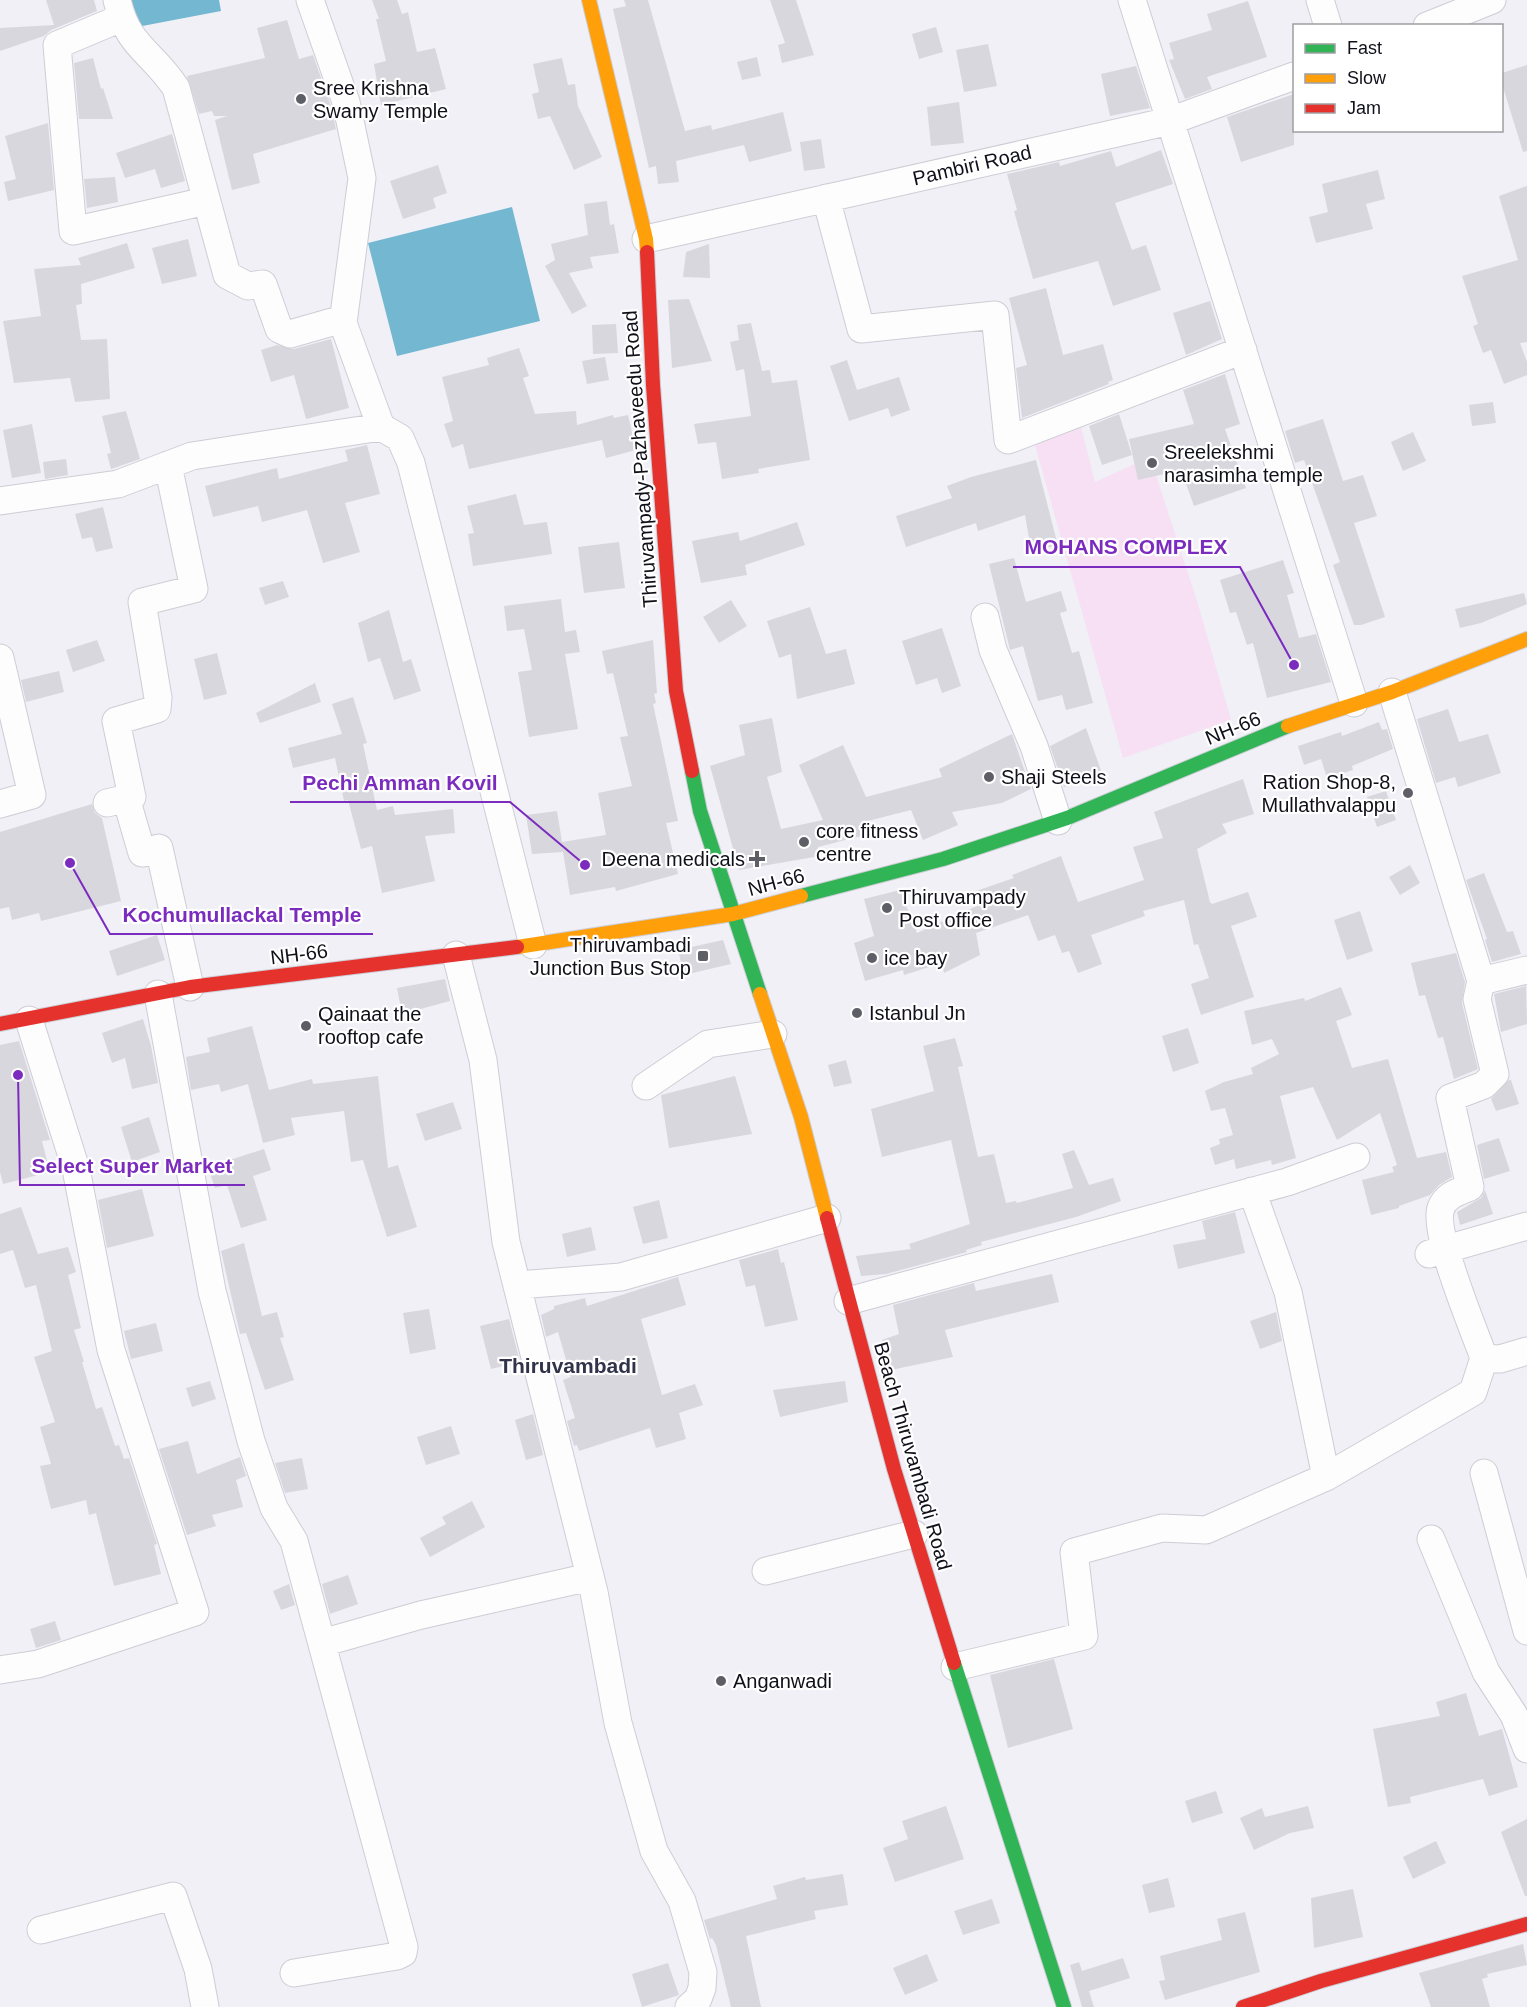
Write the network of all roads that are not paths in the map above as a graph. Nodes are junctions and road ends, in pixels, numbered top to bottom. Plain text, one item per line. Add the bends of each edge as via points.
1 (310, 0) edge
2 (590, 0) edge
3 (1132, 0) edge
4 (1320, 0) edge
5 (1492, 0) edge
6 (119, 9) edge
7 (1327, 24) edge
8 (1431, 24) edge
9 (1293, 76) edge
10 (1170, 121) junction
11 (826, 198) junction
12 (206, 201) junction
13 (646, 239) junction
14 (343, 323) junction
15 (1243, 350) junction
16 (381, 427) junction
17 (168, 465) junction
18 (0, 501) edge
19 (985, 617) dead end
20 (1527, 639) edge
21 (0, 658) edge
22 (1392, 692) junction
23 (1354, 703) junction
24 (0, 804) edge
25 (1058, 821) junction
26 (733, 914) junction
27 (533, 945) junction
28 (456, 954) junction
29 (1527, 970) edge
30 (1481, 981) junction
31 (190, 987) junction
32 (158, 994) junction
33 (29, 1020) junction
34 (0, 1024) edge
35 (773, 1034) junction
36 (646, 1086) dead end
37 (1356, 1157) dead end
38 (1252, 1191) junction
39 (827, 1218) junction
40 (1527, 1227) edge
41 (1437, 1252) junction
42 (518, 1285) junction
43 (848, 1301) junction
44 (1527, 1351) edge
45 (1484, 1358) junction
46 (1484, 1473) dead end
47 (1326, 1477) junction
48 (914, 1534) junction
49 (1431, 1539) dead end
50 (766, 1571) dead end
51 (590, 1577) junction
52 (1527, 1631) edge
53 (322, 1643) junction
54 (955, 1667) junction
55 (0, 1670) edge
56 (1527, 1749) edge
57 (1527, 1924) edge
58 (41, 1930) dead end
59 (294, 1973) dead end
60 (692, 2006) edge
61 (205, 2007) edge
62 (1064, 2007) edge
63 (1243, 2007) edge

1 - 14 street via 346,102 362,178
2 - 13 main road, Thiruvampady-Pazhaveedu Road
3 - 10 street
4 - 7 street
5 - 8 street
6 - 12 street via 134,42 177,88
6 - 12 street via 57,45 72,231
9 - 10 street, Pambiri Road
10 - 11 street, Pambiri Road
10 - 15 street
11 - 13 street, Pambiri Road
11 - 15 street via 861,329 995,315 1008,440
12 - 14 street via 226,275 248,286 263,284 279,329 290,334 332,322
13 - 26 main road, Thiruvampady-Pazhaveedu Road via 676,691 700,811
14 - 16 street
15 - 23 street
16 - 17 street via 192,456
16 - 27 street via 400,438 411,463
17 - 18 street via 118,484
17 - 31 street via 194,589 142,602 158,698 156,709 116,721 132,797 116,801 142,853 159,848
19 - 25 street via 993,650 1034,746
20 - 22 main road, NH-66
21 - 24 street via 32,795
22 - 23 main road, NH-66
22 - 30 street
23 - 25 main road, NH-66 via 1288,726
25 - 26 main road, NH-66 via 944,859
26 - 27 main road, NH-66
26 - 35 main road, Beach Thiruvambadi Road
27 - 28 main road, NH-66
28 - 31 main road, NH-66
28 - 42 street via 483,1060 506,1242
29 - 30 street
30 - 41 street via 1477,999 1495,1074 1484,1085 1450,1098 1470,1187 1447,1197 1440,1210
31 - 32 main road, NH-66
32 - 33 main road, NH-66
32 - 53 street via 212,1291 251,1441 274,1509 294,1541
33 - 34 main road, NH-66
33 - 55 street via 76,1169 111,1350 195,1612 38,1664
35 - 36 street via 708,1044
35 - 39 main road, Beach Thiruvambadi Road via 801,1117
37 - 38 street
38 - 43 street
38 - 47 street via 1288,1292
39 - 42 street via 621,1277
39 - 43 main road, Beach Thiruvambadi Road
40 - 41 street
41 - 45 street
42 - 51 street
43 - 48 main road, Beach Thiruvambadi Road
44 - 45 street via 1500,1359
45 - 47 street via 1473,1392
46 - 52 street
47 - 54 street via 1206,1530 1162,1528 1074,1552 1084,1636
48 - 50 street
48 - 54 main road, Beach Thiruvambadi Road
49 - 56 street via 1486,1672 1514,1715
51 - 53 street via 421,1615
51 - 60 street via 618,1723 646,1826 654,1851 682,1902 703,1972 702,1988
53 - 59 street via 405,1947 397,1956
54 - 62 main road, Beach Thiruvambadi Road
57 - 63 main road via 1321,1981
58 - 61 street via 173,1896 198,1969

